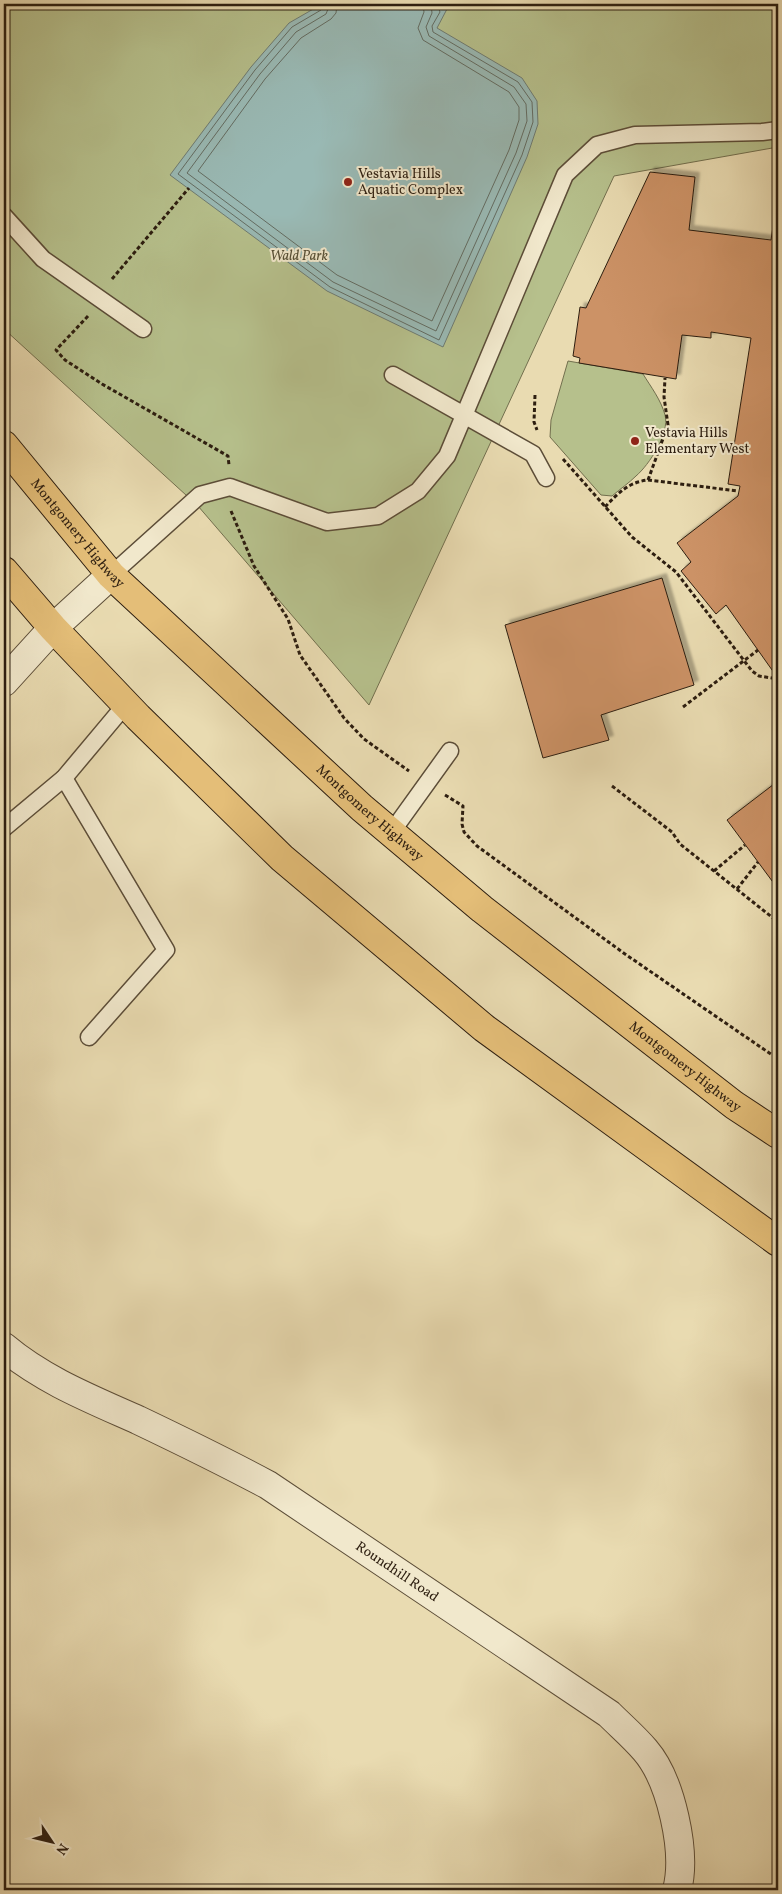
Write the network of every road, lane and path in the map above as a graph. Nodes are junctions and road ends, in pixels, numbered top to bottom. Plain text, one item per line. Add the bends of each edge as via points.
1 (778, 130) edge
2 (189, 188) dead end
3 (4, 216) edge
4 (100, 299) junction
5 (143, 329) dead end
6 (394, 375) dead end
7 (665, 378) dead end
8 (535, 396) dead end
9 (464, 414) junction
10 (543, 436) dead end
11 (4, 445) edge
12 (562, 458) dead end
13 (546, 478) dead end
14 (648, 480) junction
15 (230, 487) junction
16 (738, 491) dead end
17 (606, 507) junction
18 (4, 571) edge
19 (111, 575) junction
20 (53, 628) junction
21 (758, 650) dead end
22 (744, 661) junction
23 (778, 679) edge
24 (4, 682) edge
25 (126, 704) junction
26 (684, 707) dead end
27 (450, 751) dead end
28 (64, 778) junction
29 (427, 783) junction
30 (612, 786) dead end
31 (4, 828) edge
32 (392, 833) junction
33 (745, 845) dead end
34 (758, 862) dead end
35 (714, 871) junction
36 (737, 889) junction
37 (778, 922) edge
38 (89, 1037) dead end
39 (778, 1059) edge
40 (778, 1134) edge
41 (775, 1233) edge
42 (4, 1347) edge
43 (677, 1890) edge

1 - 9 lane via 634,135 597,145 566,175
2 - 4 path via 113,277
3 - 4 lane via 43,258
4 - 5 lane
4 - 15 path via 85,321 56,350 102,384 228,456
6 - 9 lane
7 - 14 path via 668,424
8 - 10 path via 534,422
9 - 13 lane via 533,454
9 - 15 lane via 447,456 418,490 378,516 327,522
11 - 19 main road, Montgomery Highway
12 - 17 path
14 - 16 path
14 - 17 path via 628,486
15 - 19 lane via 200,495
15 - 29 path via 230,510 254,566 288,618 300,655 344,718 364,739
17 - 22 path via 644,549 676,572
18 - 20 main road
19 - 20 street
19 - 32 main road, Montgomery Highway
20 - 24 street
20 - 25 main road
21 - 22 path
22 - 23 path via 759,676
22 - 26 path
25 - 28 lane
25 - 41 main road via 282,858 484,1028
27 - 29 lane
28 - 31 lane
28 - 38 lane via 166,950
29 - 32 lane
29 - 39 path via 463,806 464,832 477,846
30 - 35 path via 672,832 680,844
32 - 40 main road, Montgomery Highway via 482,909 694,1075
33 - 35 path
34 - 36 path
35 - 36 path
36 - 37 path
42 - 43 street, Roundhill Road via 24,1363 71,1390 211,1454 268,1485 609,1714 646,1751 667,1790 680,1843

